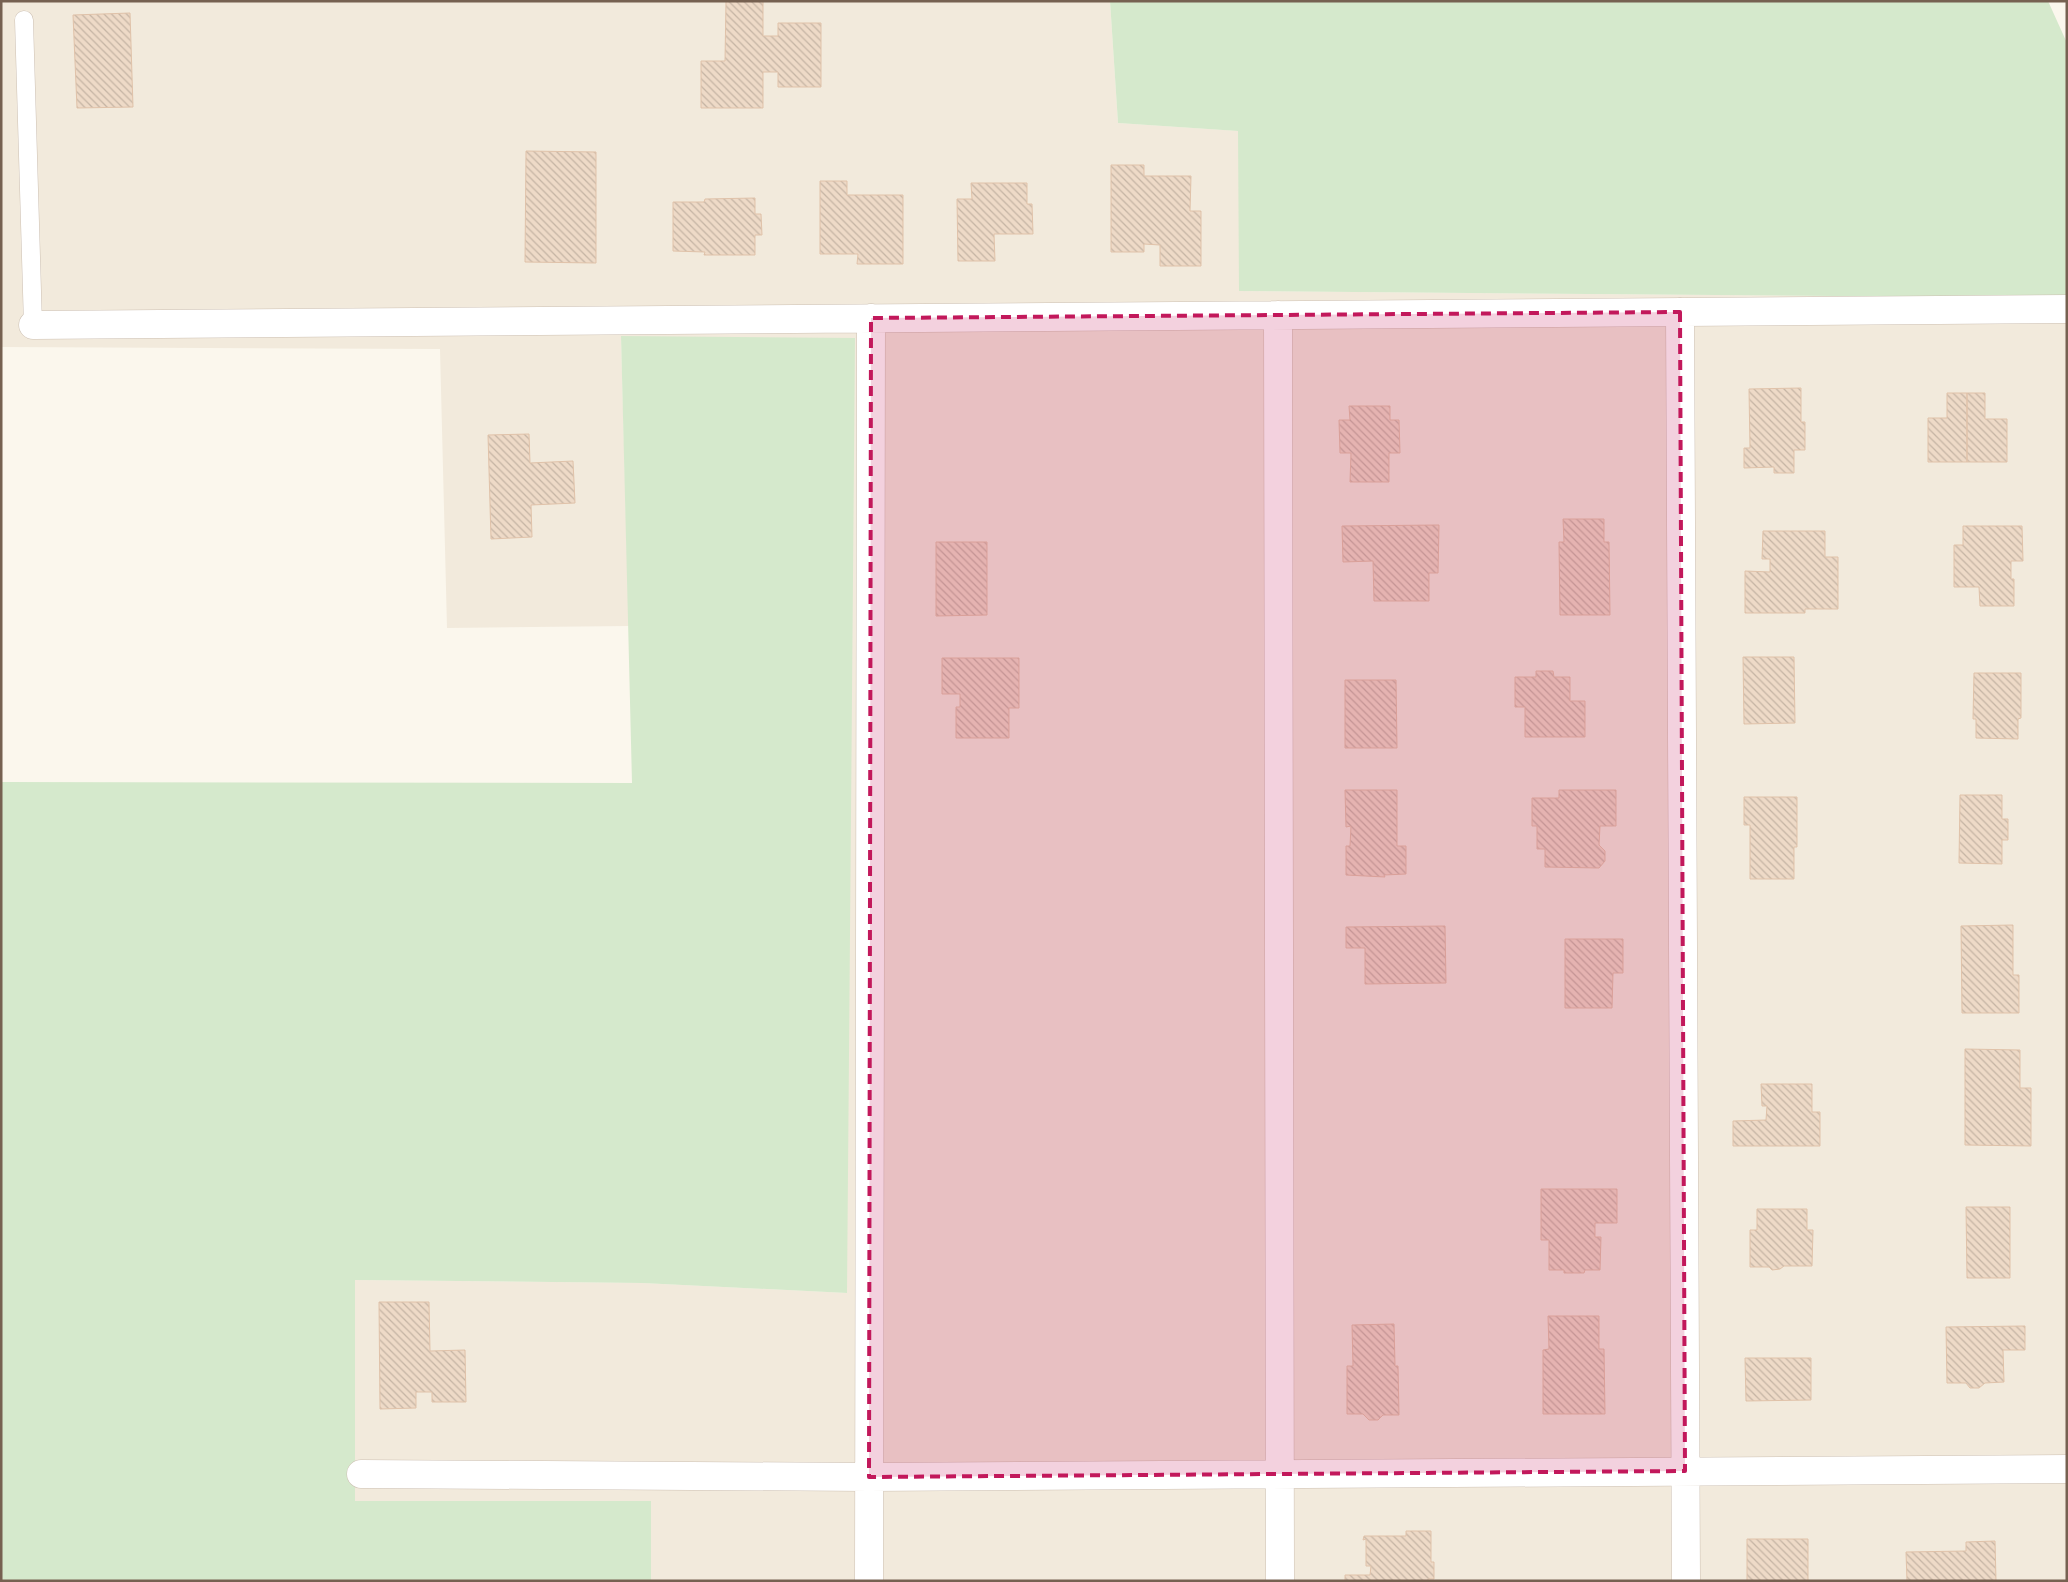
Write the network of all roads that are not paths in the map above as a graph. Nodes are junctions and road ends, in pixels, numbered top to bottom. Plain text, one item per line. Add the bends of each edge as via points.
1 (24, 20) dead end
2 (2067, 309) edge
3 (1680, 312) junction
4 (1278, 315) junction
5 (871, 318) junction
6 (33, 325) joint
7 (2067, 1469) edge
8 (1685, 1470) junction
9 (361, 1474) dead end
10 (1280, 1475) junction
11 (869, 1477) junction
12 (869, 1581) edge
13 (1280, 1581) edge
14 (1686, 1581) edge

1 - 6 lane
2 - 3 street
3 - 4 street
3 - 8 street
4 - 5 street
4 - 10 street
5 - 6 street
5 - 11 street
7 - 8 street
8 - 10 street
8 - 14 street
9 - 11 street
10 - 11 street
10 - 13 street
11 - 12 street

